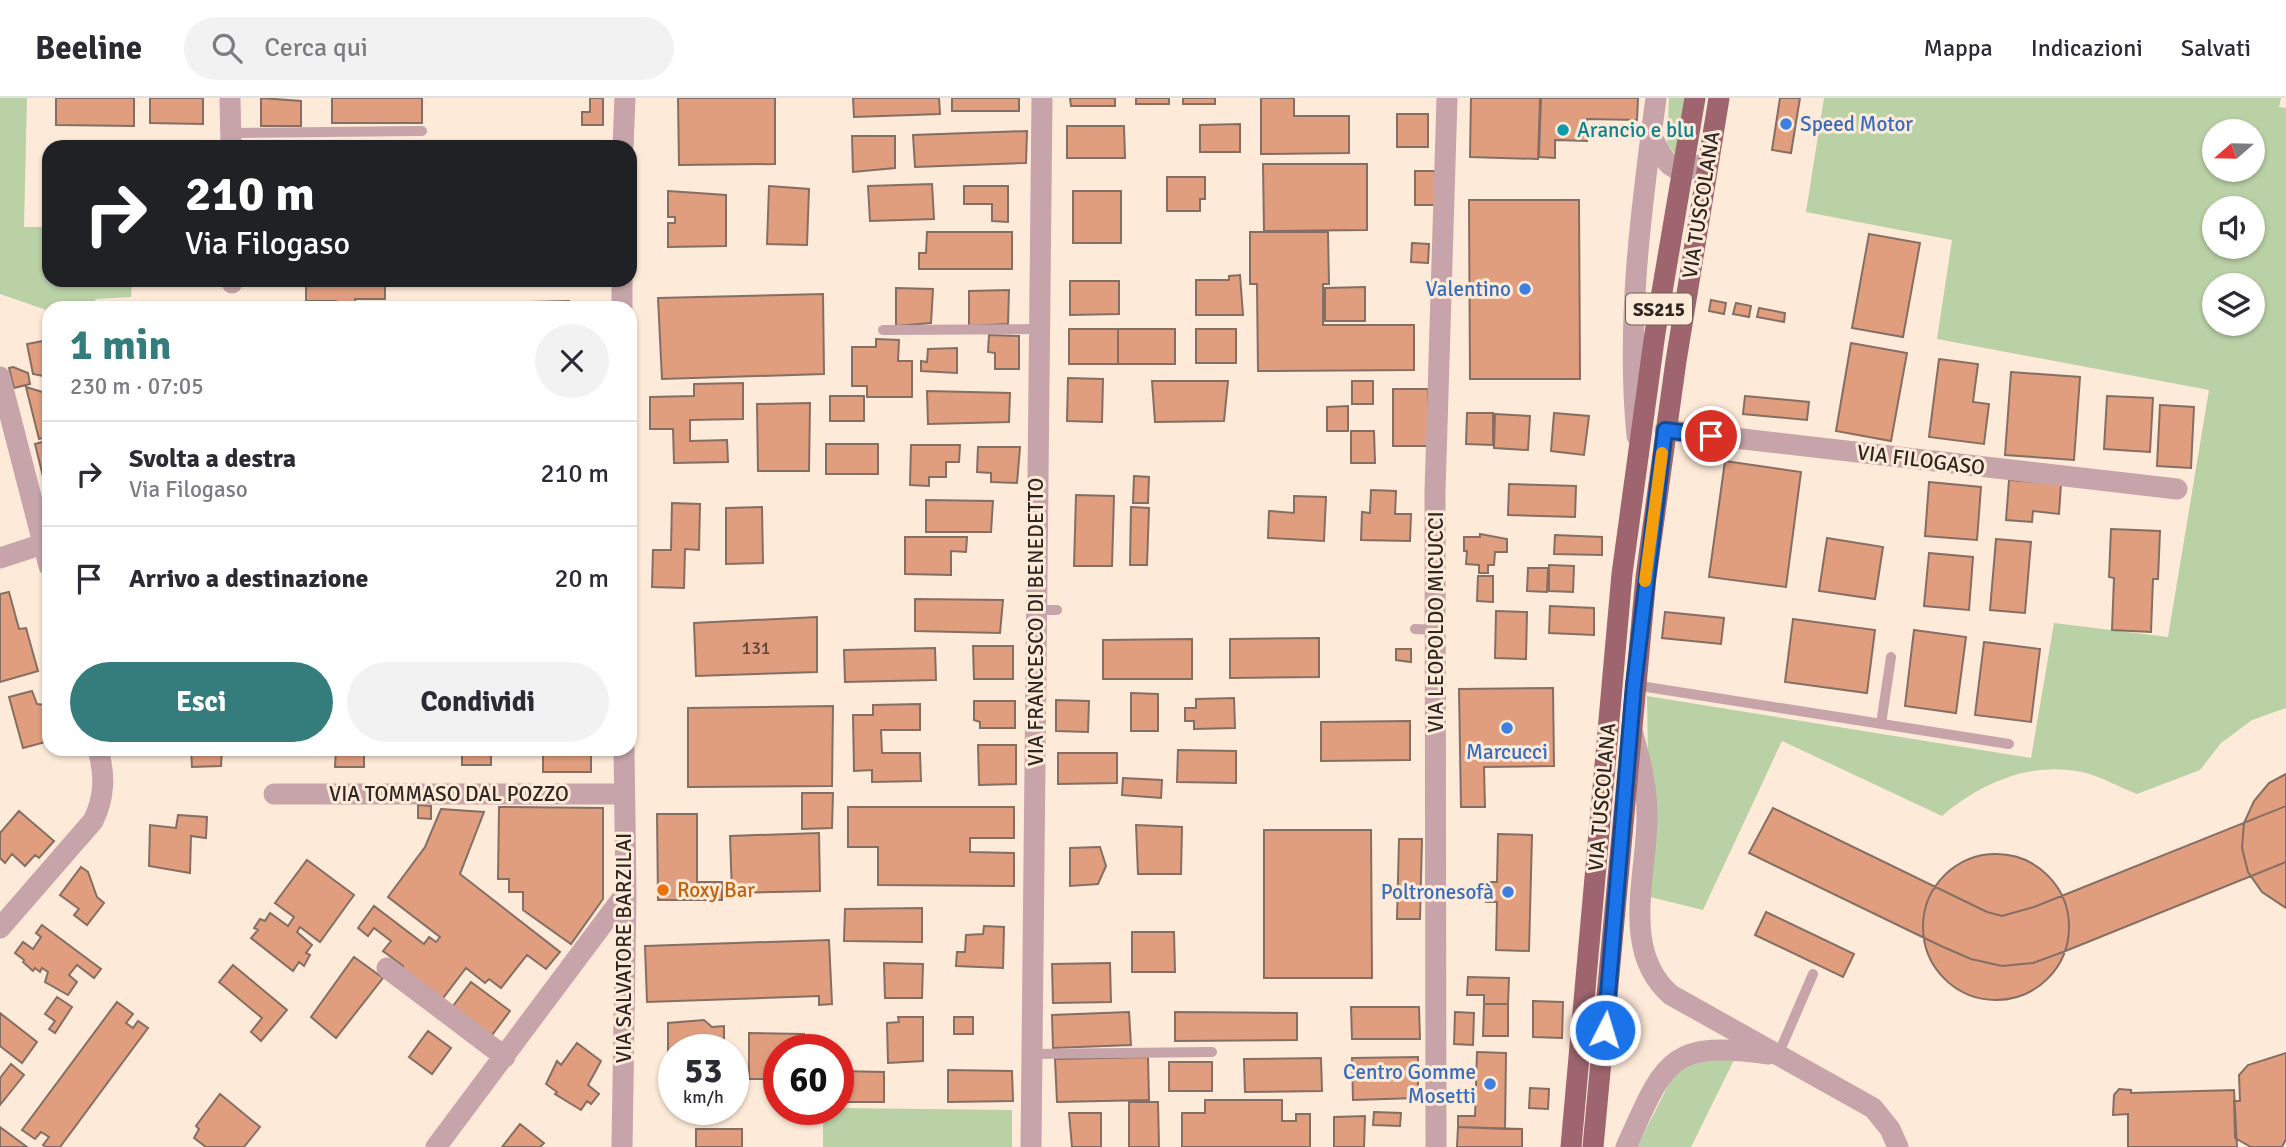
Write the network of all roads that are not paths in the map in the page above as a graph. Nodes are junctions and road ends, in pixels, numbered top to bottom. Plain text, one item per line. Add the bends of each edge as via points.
1 (230, 98) edge
2 (625, 98) edge
3 (1042, 98) edge
4 (1447, 98) edge
5 (1656, 98) edge
6 (1695, 98) edge
7 (1719, 98) edge
8 (422, 131) dead end
9 (1651, 134) junction
10 (230, 140) edge
11 (624, 140) edge
12 (1709, 159) junction
13 (1683, 171) junction
14 (1038, 329) junction
15 (883, 330) dead end
16 (0, 377) edge
17 (1665, 430) junction
18 (1638, 448) junction
19 (2177, 489) dead end
20 (42, 529) edge
21 (42, 544) edge
22 (0, 558) edge
23 (1891, 657) dead end
24 (1634, 685) junction
25 (1881, 724) junction
26 (1631, 728) junction
27 (2009, 744) dead end
28 (99, 756) edge
29 (624, 756) edge
30 (274, 794) dead end
31 (624, 794) junction
32 (626, 893) junction
33 (0, 928) edge
34 (387, 968) dead end
35 (1813, 974) dead end
36 (1212, 1052) dead end
37 (1032, 1054) junction
38 (1778, 1055) junction
39 (505, 1057) junction
40 (436, 1147) edge
41 (622, 1147) edge
42 (1031, 1147) edge
43 (1436, 1147) edge
44 (1571, 1147) edge
45 (1593, 1147) edge
46 (1626, 1147) edge
47 (1898, 1147) edge

1 - 10 street
2 - 11 street
3 - 14 street, VIA FRANCESCO DI BENEDETTO
4 - 43 street, VIA LEOPOLDO MICUCCI via 1436,492 1425,629
5 - 9 street, VIA TUSCOLANA
6 - 13 main road, VIA TUSCOLANA / SS215
7 - 12 main road, VIA TUSCOLANA / SS215
8 - 10 lane
9 - 13 street via 1666,162
9 - 18 street, VIA TUSCOLANA via 1640,226 1633,366
12 - 13 street
12 - 17 main road, VIA TUSCOLANA / SS215
13 - 18 main road, VIA TUSCOLANA / SS215
14 - 15 lane
14 - 37 street, VIA FRANCESCO DI BENEDETTO via 1046,610
16 - 20 street
17 - 19 street, VIA FILOGASO
17 - 24 main road, VIA TUSCOLANA / SS215
18 - 44 main road, VIA TUSCOLANA / SS215 via 1611,689
21 - 22 street
23 - 25 lane
24 - 25 lane
24 - 26 main road, VIA TUSCOLANA / SS215
25 - 27 lane
26 - 38 street via 1647,803 1640,922 1649,967 1671,995
26 - 45 main road, VIA TUSCOLANA / SS215
28 - 33 street via 104,783 93,821
29 - 31 street, VIA SALVATORE BARZILAI
30 - 31 street, VIA TOMMASO DAL POZZO
31 - 32 street, VIA SALVATORE BARZILAI
32 - 39 street
32 - 41 street, VIA SALVATORE BARZILAI
34 - 39 street
35 - 38 lane
36 - 37 lane
37 - 42 street, VIA FRANCESCO DI BENEDETTO
38 - 46 street via 1711,1049 1687,1054 1660,1079
38 - 47 street via 1873,1108
39 - 40 street

